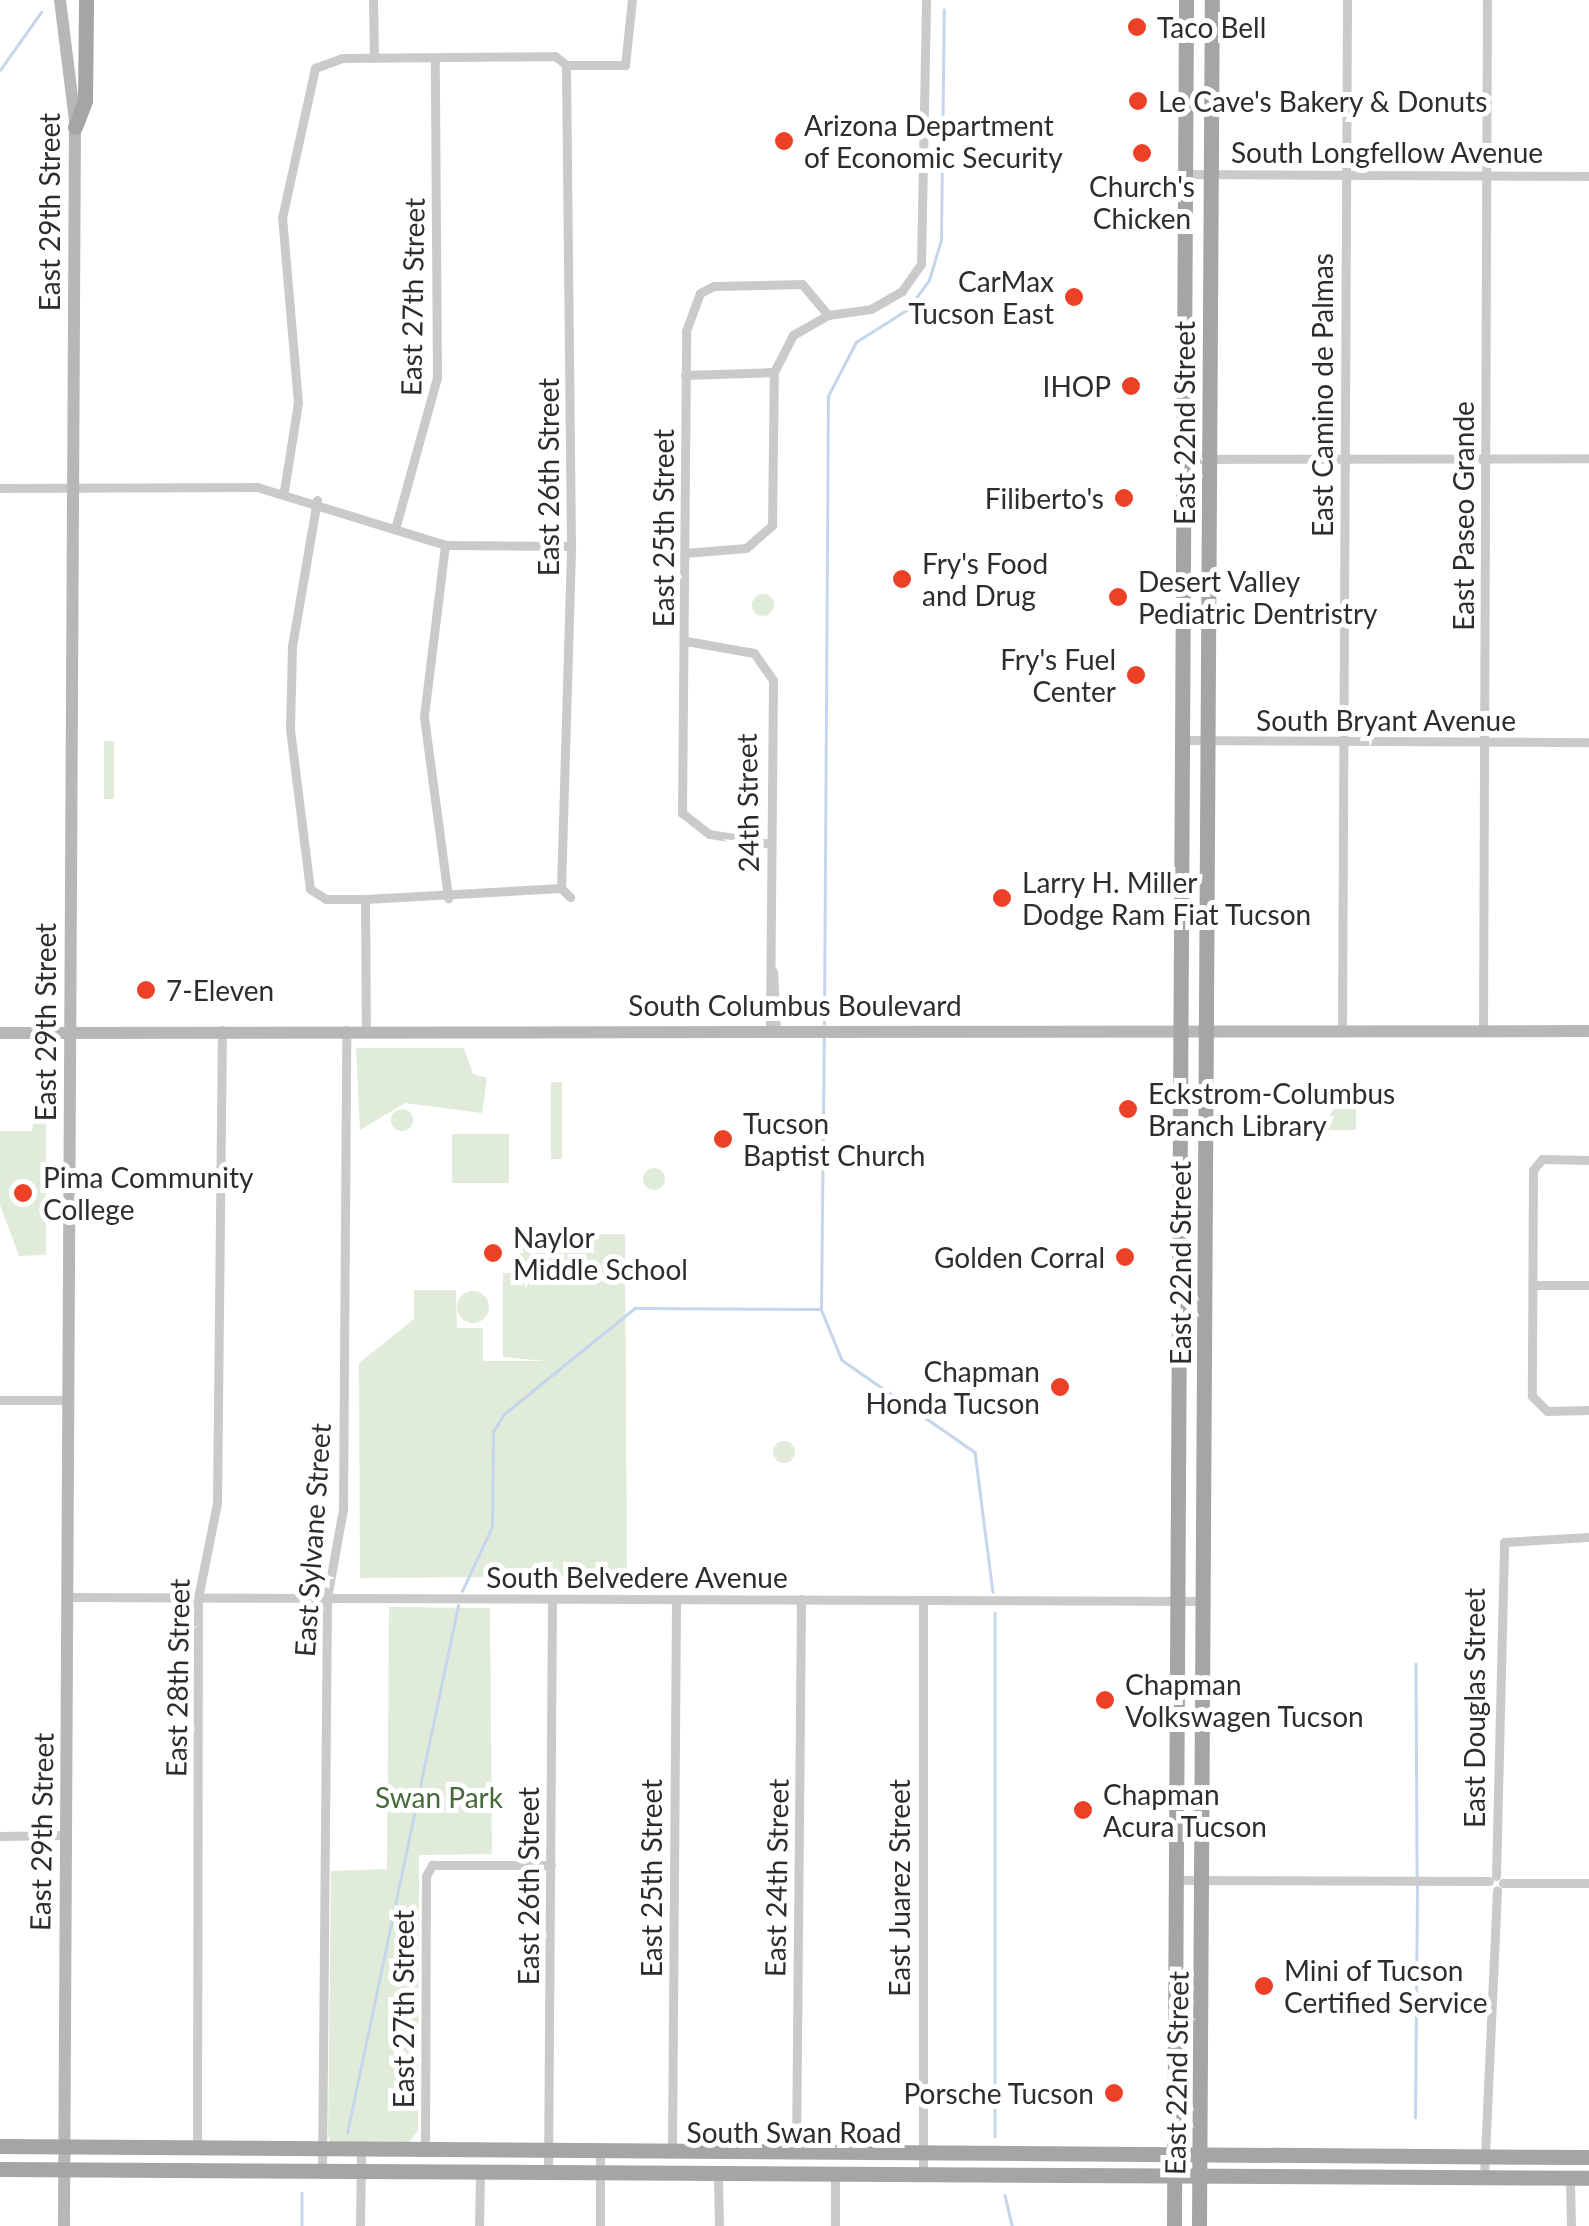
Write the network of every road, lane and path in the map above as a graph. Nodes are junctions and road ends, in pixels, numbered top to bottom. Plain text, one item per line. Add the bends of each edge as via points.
1 (60, 0) edge
2 (86, 0) edge
3 (373, 0) edge
4 (632, 0) edge
5 (926, 0) edge
6 (1186, 0) edge
7 (1212, 0) edge
8 (1348, 0) edge
9 (1487, 0) edge
10 (374, 58) junction
11 (436, 59) junction
12 (566, 65) junction
13 (75, 127) junction
14 (1185, 174) junction
15 (1210, 174) junction
16 (1346, 175) junction
17 (1486, 176) junction
18 (1589, 176) edge
19 (828, 315) junction
20 (774, 372) junction
21 (685, 374) junction
22 (1486, 456) junction
23 (1589, 458) edge
24 (1344, 459) junction
25 (1184, 460) junction
26 (1209, 460) junction
27 (0, 488) edge
28 (74, 488) junction
29 (284, 491) junction
30 (317, 500) junction
31 (395, 529) junction
32 (445, 545) junction
33 (571, 546) junction
34 (686, 553) junction
35 (686, 642) junction
36 (1182, 740) junction
37 (1206, 741) junction
38 (1343, 742) junction
39 (1589, 742) edge
40 (1485, 743) junction
41 (771, 844) junction
42 (561, 888) junction
43 (570, 897) dead end
44 (448, 898) junction
45 (365, 899) junction
46 (222, 1030) junction
47 (346, 1030) junction
48 (366, 1030) junction
49 (773, 1030) junction
50 (1342, 1030) junction
51 (1483, 1031) junction
52 (1589, 1031) edge
53 (0, 1033) edge
54 (70, 1033) junction
55 (1182, 1034) junction
56 (1206, 1034) junction
57 (1589, 1160) edge
58 (1533, 1285) junction
59 (1589, 1285) edge
60 (0, 1400) edge
61 (69, 1400) junction
62 (1589, 1410) edge
63 (1589, 1538) edge
64 (68, 1597) junction
65 (198, 1598) junction
66 (326, 1598) junction
67 (552, 1599) junction
68 (676, 1599) junction
69 (801, 1600) junction
70 (924, 1600) junction
71 (1178, 1600) junction
72 (1206, 1600) junction
73 (66, 1834) junction
74 (0, 1836) edge
75 (551, 1864) junction
76 (1176, 1880) junction
77 (1203, 1880) junction
78 (1496, 1883) junction
79 (1589, 1884) edge
80 (0, 2146) edge
81 (62, 2150) junction
82 (197, 2150) junction
83 (1200, 2152) junction
84 (1175, 2153) junction
85 (323, 2155) junction
86 (361, 2155) junction
87 (425, 2155) junction
88 (548, 2155) junction
89 (600, 2156) junction
90 (672, 2156) junction
91 (1485, 2156) junction
92 (796, 2157) junction
93 (920, 2157) junction
94 (1589, 2158) edge
95 (0, 2170) edge
96 (322, 2173) junction
97 (64, 2174) junction
98 (360, 2174) junction
99 (480, 2174) junction
100 (548, 2174) junction
101 (600, 2175) junction
102 (923, 2175) junction
103 (1174, 2175) junction
104 (1200, 2175) junction
105 (718, 2176) junction
106 (836, 2176) junction
107 (1484, 2177) junction
108 (1570, 2178) junction
109 (1589, 2178) edge
110 (64, 2226) edge
111 (360, 2226) edge
112 (480, 2226) edge
113 (600, 2226) edge
114 (718, 2226) edge
115 (835, 2226) edge
116 (1174, 2226) edge
117 (1199, 2226) edge
118 (1570, 2226) edge

1 - 13 street, East 29th Street
2 - 13 main road via 86,100
3 - 10 street
4 - 12 street via 625,65
5 - 19 street via 921,264 879,304
6 - 14 main road, East 22nd Street
7 - 15 main road, East 22nd Street
8 - 16 street, East Camino de Palmas
9 - 17 street, East Paseo Grande
10 - 11 street
10 - 29 street via 330,60 307,90 284,202 298,402
11 - 12 street via 555,56
11 - 31 street, East 27th Street via 437,378
12 - 33 street, East 26th Street
13 - 28 street, East 29th Street
14 - 15 street, South Longfellow Avenue
14 - 25 main road, East 22nd Street
15 - 16 street, South Longfellow Avenue
15 - 26 main road, East 22nd Street
16 - 17 street, South Longfellow Avenue
16 - 24 street, East Camino de Palmas
17 - 18 street, South Longfellow Avenue
17 - 22 street, East Paseo Grande
19 - 20 street via 793,336
19 - 21 street, East 25th Street via 802,284 714,286 691,312
20 - 21 street
20 - 34 street via 772,525 746,548
21 - 34 street, East 25th Street
22 - 23 street
22 - 24 street
22 - 40 street, East Paseo Grande
24 - 26 street
24 - 38 street, East Camino de Palmas
25 - 26 street
25 - 36 main road, East 22nd Street
26 - 37 main road, East 22nd Street
27 - 28 street
28 - 29 street
28 - 54 street, East 29th Street
29 - 30 street
30 - 31 street
30 - 45 street via 289,705 311,898
31 - 32 street
32 - 33 street
32 - 44 street via 424,717
33 - 42 street, East 26th Street
34 - 35 street, East 25th Street
35 - 41 street, 24th Street via 754,653 770,673
35 - 41 street, East 25th Street via 682,812 709,834
36 - 37 street, South Bryant Avenue
36 - 55 main road, East 22nd Street
37 - 38 street, South Bryant Avenue
37 - 56 main road, East 22nd Street
38 - 40 street, South Bryant Avenue
38 - 50 street, East Camino de Palmas
39 - 40 street, South Bryant Avenue
40 - 51 street, East Paseo Grande
41 - 49 street, 24th Street
42 - 43 street
42 - 44 street
44 - 45 street
45 - 48 street
46 - 47 street, South Columbus Boulevard
46 - 54 street, South Columbus Boulevard
46 - 65 street, East 28th Street via 217,1502
47 - 48 street, South Columbus Boulevard
47 - 66 street, East Sylvane Street via 343,1509
48 - 49 street, South Columbus Boulevard
49 - 55 street, South Columbus Boulevard
50 - 51 street, South Columbus Boulevard
50 - 56 street, South Columbus Boulevard
51 - 52 street, South Columbus Boulevard
53 - 54 street, South Columbus Boulevard
54 - 61 street, East 29th Street
55 - 56 street, South Columbus Boulevard
55 - 71 main road, East 22nd Street
56 - 72 main road, East 22nd Street
57 - 58 street via 1536,1162
58 - 59 street
58 - 62 street via 1533,1405
60 - 61 street
61 - 64 street, East 29th Street
63 - 78 street, East Douglas Street via 1502,1540
64 - 65 street, South Belvedere Avenue
64 - 73 street, East 29th Street
65 - 66 street, South Belvedere Avenue
65 - 82 street, East 28th Street
66 - 67 street, South Belvedere Avenue
66 - 85 street, East Sylvane Street
67 - 68 street, South Belvedere Avenue
67 - 75 street, East 26th Street
68 - 69 street, South Belvedere Avenue
68 - 90 street, East 25th Street
69 - 70 street, South Belvedere Avenue
69 - 92 street, East 24th Street
70 - 71 street, South Belvedere Avenue
70 - 93 street, East Juarez Street
71 - 72 street, South Belvedere Avenue
71 - 76 main road, East 22nd Street
72 - 77 main road, East 22nd Street
73 - 74 street
73 - 81 street, East 29th Street
75 - 87 street, East 27th Street via 432,1865
75 - 88 street, East 26th Street
76 - 77 street
76 - 84 main road, East 22nd Street
77 - 78 street
77 - 83 main road, East 22nd Street
78 - 79 street
78 - 91 street, East Douglas Street
80 - 81 main road, South Swan Road
81 - 82 main road, South Swan Road
81 - 97 street, East 29th Street
82 - 85 main road, South Swan Road
83 - 84 main road, South Swan Road
83 - 91 main road, South Swan Road
83 - 104 main road, East 22nd Street
84 - 93 main road, South Swan Road
84 - 103 main road, East 22nd Street
85 - 86 main road, South Swan Road
85 - 96 street, East Sylvane Street
86 - 87 main road, South Swan Road
86 - 98 street
87 - 88 main road, South Swan Road
88 - 89 main road, South Swan Road
88 - 100 street, East 26th Street
89 - 90 main road, South Swan Road
89 - 101 street
90 - 92 main road, South Swan Road
91 - 94 main road, South Swan Road
91 - 107 street, East Douglas Street
92 - 93 main road, South Swan Road
93 - 102 street, East Juarez Street
95 - 97 main road, South Swan Road
96 - 97 main road, South Swan Road
96 - 98 main road, South Swan Road
97 - 110 street, East 29th Street
98 - 99 main road, South Swan Road
98 - 111 street
99 - 100 main road, South Swan Road
99 - 112 street
100 - 101 main road, South Swan Road
101 - 105 main road, South Swan Road
101 - 113 street
102 - 103 main road, South Swan Road
102 - 106 main road, South Swan Road
103 - 104 main road, South Swan Road
103 - 116 main road, East 22nd Street
104 - 107 main road, South Swan Road
104 - 117 main road, East 22nd Street
105 - 106 main road, South Swan Road
105 - 114 street
106 - 115 street
107 - 108 main road, South Swan Road
108 - 109 main road, South Swan Road
108 - 118 street

